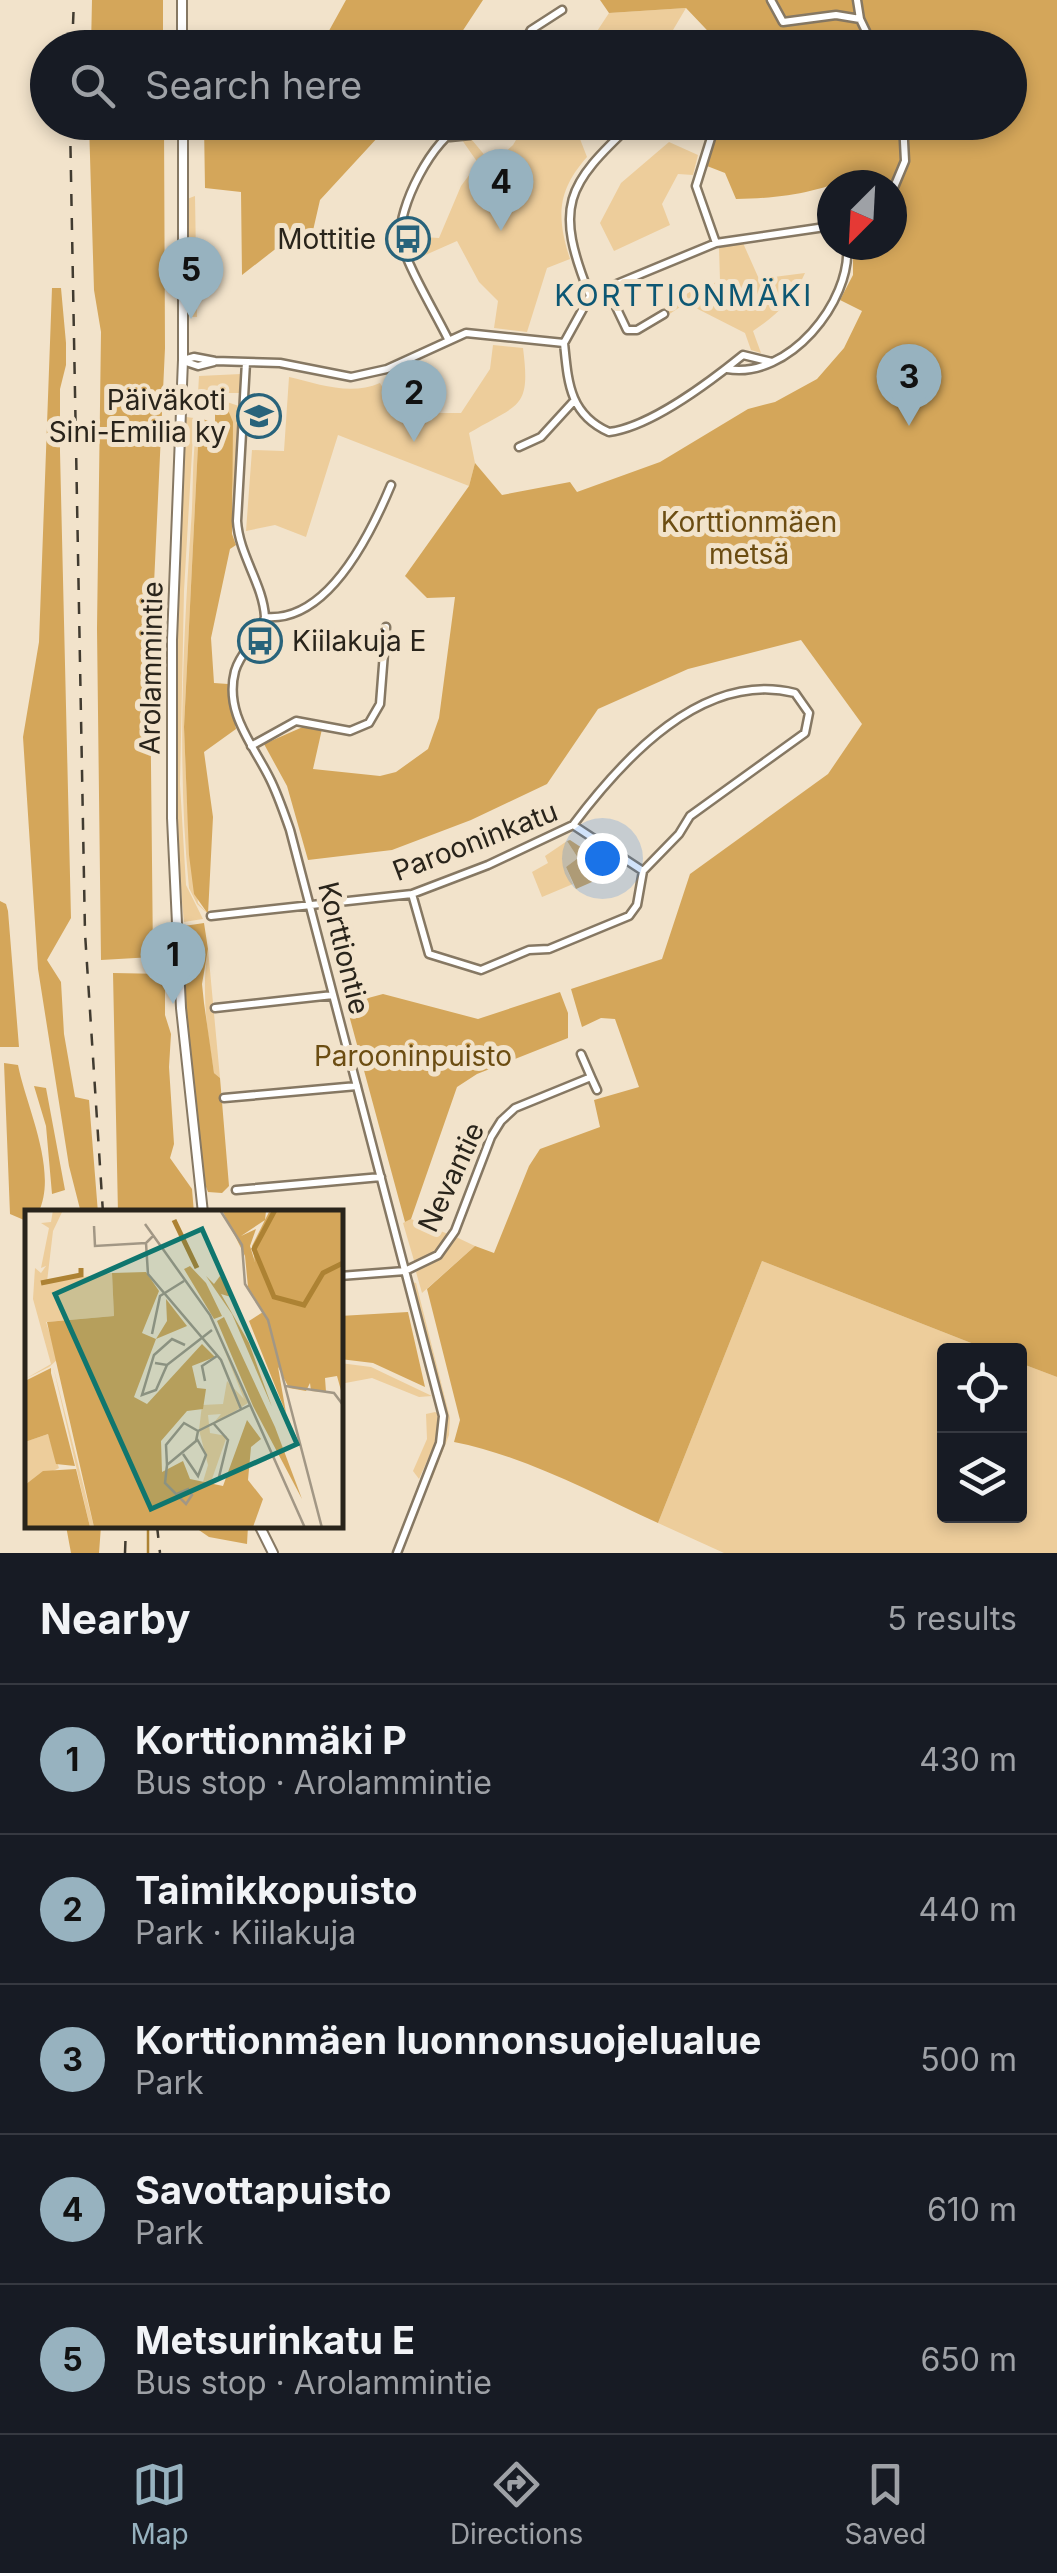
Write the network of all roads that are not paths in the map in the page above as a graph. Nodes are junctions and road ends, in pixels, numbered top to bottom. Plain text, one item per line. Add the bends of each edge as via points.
1 (182, 0) edge
2 (772, 0) edge
3 (857, 0) edge
4 (562, 10) dead end
5 (860, 19) junction
6 (182, 30) edge
7 (531, 30) edge
8 (865, 30) edge
9 (183, 140) edge
10 (447, 140) edge
11 (616, 140) edge
12 (710, 140) edge
13 (904, 140) edge
14 (902, 170) edge
15 (817, 228) edge
16 (716, 243) junction
17 (845, 260) edge
18 (607, 288) junction
19 (590, 296) junction
20 (664, 314) dead end
21 (448, 339) junction
22 (564, 343) junction
23 (183, 360) junction
24 (246, 362) junction
25 (772, 362) junction
26 (727, 369) junction
27 (573, 402) junction
28 (519, 447) dead end
29 (391, 485) dead end
30 (266, 618) junction
31 (386, 627) dead end
32 (251, 746) junction
33 (572, 825) junction
34 (643, 871) junction
35 (412, 894) junction
36 (310, 906) junction
37 (212, 916) dead end
38 (332, 995) junction
39 (216, 1008) dead end
40 (582, 1054) dead end
41 (591, 1077) junction
42 (357, 1086) junction
43 (597, 1090) dead end
44 (224, 1098) dead end
45 (381, 1177) junction
46 (236, 1190) dead end
47 (203, 1210) edge
48 (405, 1271) junction
49 (342, 1276) edge
50 (261, 1528) edge
51 (270, 1553) edge
52 (396, 1553) edge

1 - 6 street
2 - 5 street via 783,22 836,14
3 - 5 street
4 - 7 street
5 - 8 street
9 - 23 street, Arolammintie
10 - 21 street via 416,179 400,238
11 - 19 street via 588,168 568,222
12 - 16 street via 696,186
13 - 14 street
15 - 16 street
16 - 18 street
17 - 25 street via 831,305 799,344
18 - 19 street
18 - 20 street via 627,330
19 - 22 street
21 - 22 street via 478,332
21 - 24 street via 360,376
22 - 27 street
23 - 24 street
23 - 47 street, Arolammintie via 172,818 181,1008
24 - 30 street via 238,535
25 - 26 street
25 - 26 street via 744,355
26 - 27 street via 616,431 599,427
27 - 28 street via 541,437
29 - 30 street via 362,549 338,580 290,616
30 - 32 street, Korttiontie via 232,686 236,716
31 - 32 street via 380,704 369,723 350,730 296,721
32 - 36 street, Korttiontie via 282,806
33 - 34 street, Parooninkatu
33 - 34 street via 657,730 734,694 795,694 809,713 800,739 694,812
33 - 35 street, Parooninkatu
34 - 35 street via 629,916 481,970 429,954
35 - 36 street, Parooninkatu
36 - 37 street, Parooninkatu
36 - 38 street, Korttiontie
38 - 39 street
38 - 42 street, Korttiontie
40 - 41 street
41 - 43 street
41 - 48 street, Nevantie via 508,1114 491,1138 446,1247
42 - 44 street
42 - 45 street, Korttiontie
45 - 46 street
45 - 48 street, Korttiontie
48 - 49 street
48 - 52 street, Korttiontie via 444,1428
50 - 51 street

